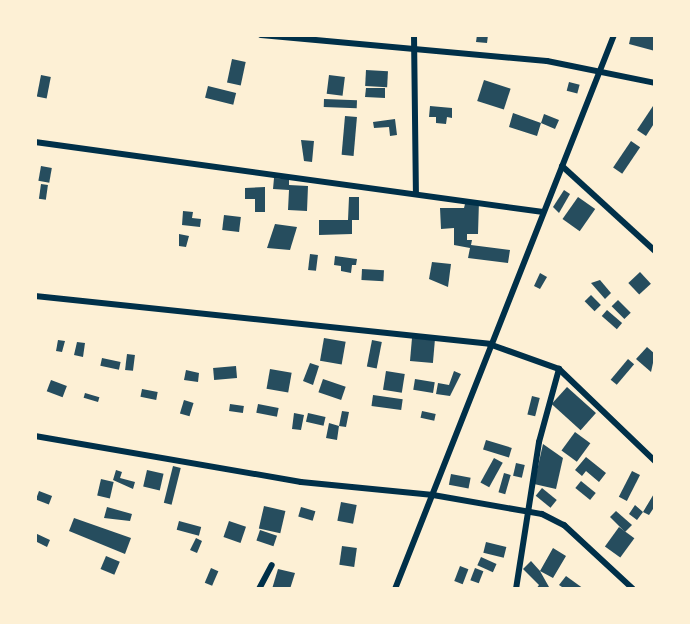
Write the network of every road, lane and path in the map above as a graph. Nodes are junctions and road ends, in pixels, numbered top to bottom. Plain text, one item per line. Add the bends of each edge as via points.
1 (261, 35) edge
2 (414, 35) edge
3 (614, 35) edge
4 (413, 51) junction
5 (600, 70) junction
6 (655, 83) edge
7 (35, 142) edge
8 (562, 166) junction
9 (416, 192) junction
10 (543, 212) junction
11 (655, 251) edge
12 (35, 296) edge
13 (489, 344) junction
14 (559, 369) junction
15 (35, 436) edge
16 (655, 461) edge
17 (433, 495) junction
18 (528, 513) junction
19 (272, 565) dead end
20 (259, 589) edge
21 (396, 589) edge
22 (516, 589) edge
23 (633, 589) edge

1 - 4 street
2 - 4 street
3 - 5 street
4 - 5 street
4 - 9 street
5 - 6 street
5 - 8 street
7 - 9 street
8 - 10 street
8 - 11 street
9 - 10 street
10 - 13 street
12 - 13 street
13 - 14 street
13 - 17 street
14 - 16 street
14 - 18 street
15 - 17 street via 301,482
17 - 18 street
17 - 21 street
18 - 22 street
18 - 23 street via 564,525
19 - 20 street

